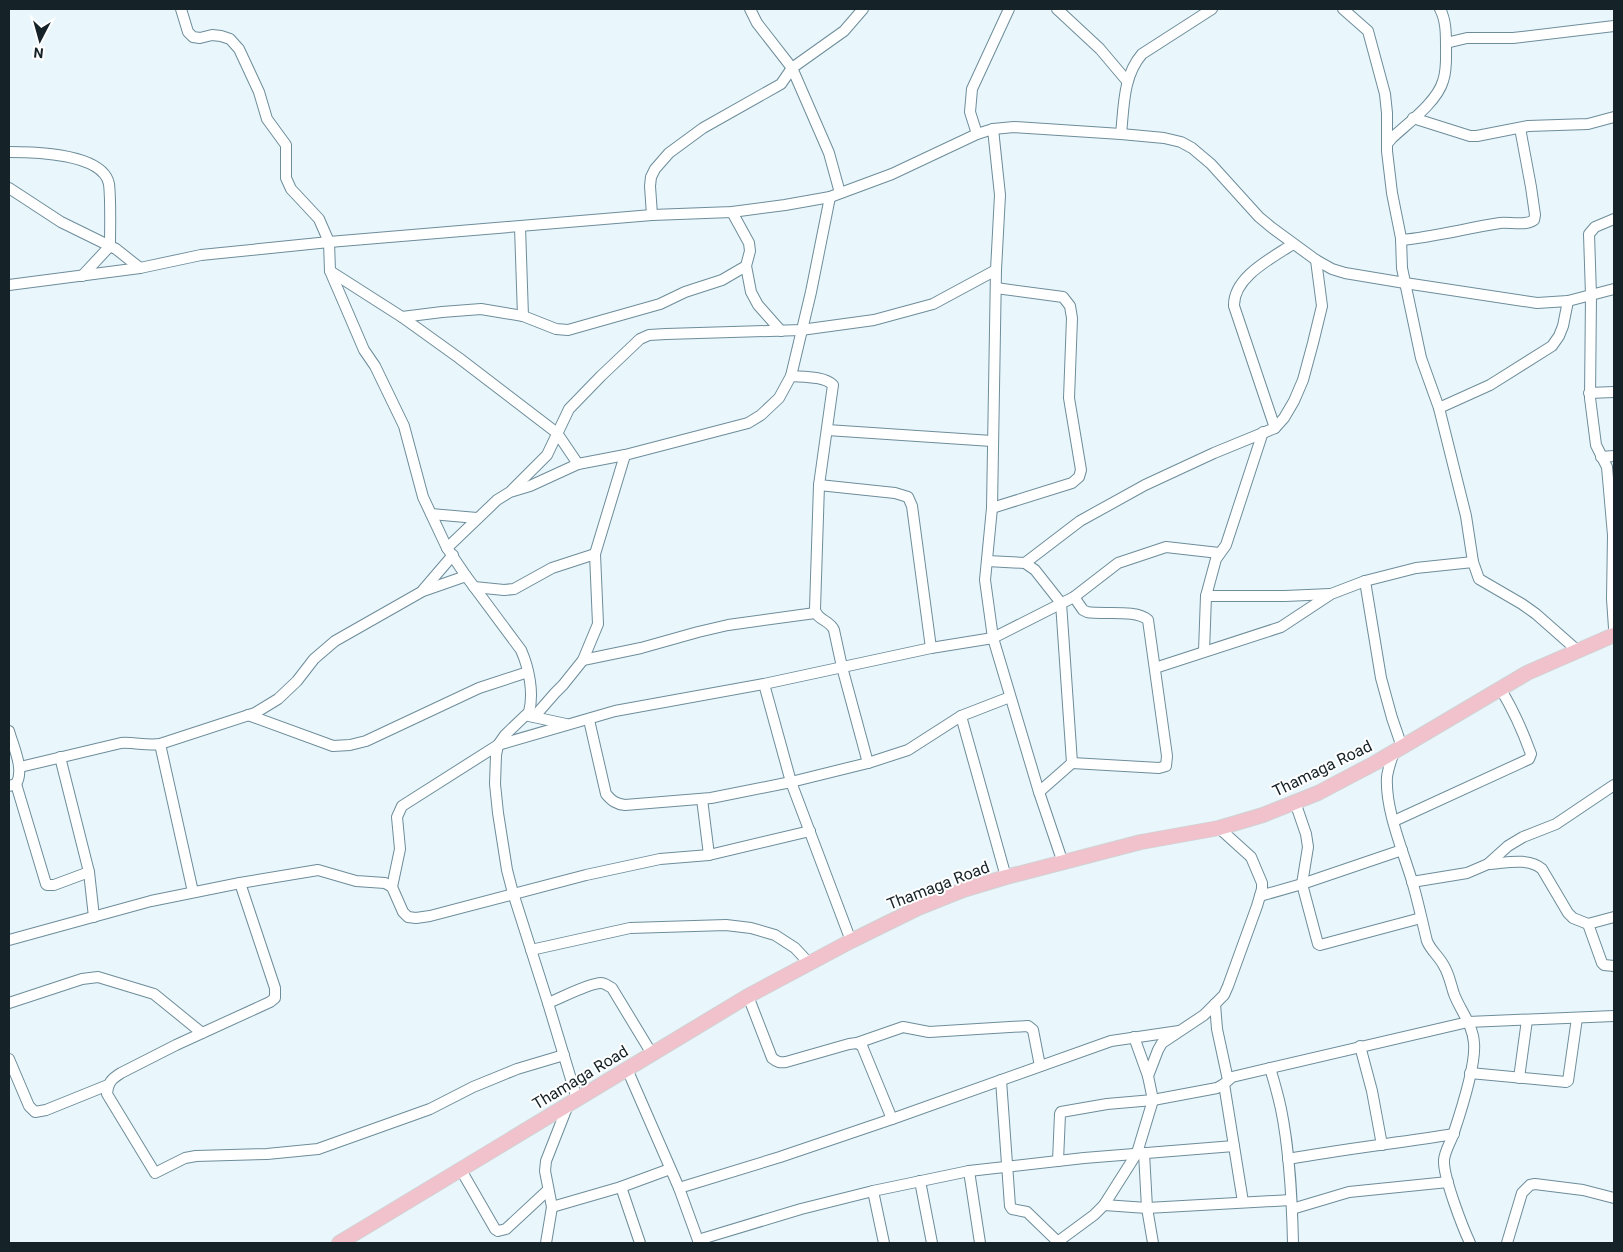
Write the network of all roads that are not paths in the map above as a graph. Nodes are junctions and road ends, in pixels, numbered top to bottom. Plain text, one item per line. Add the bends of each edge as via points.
1 (181, 9) edge
2 (750, 9) edge
3 (863, 9) edge
4 (1009, 9) edge
5 (1057, 9) edge
6 (1212, 9) edge
7 (1343, 9) edge
8 (1440, 9) edge
9 (1614, 26) edge
10 (1446, 43) junction
11 (792, 68) junction
12 (1127, 81) junction
13 (1614, 117) edge
14 (1413, 118) junction
15 (1520, 128) junction
16 (993, 129) junction
17 (976, 134) junction
18 (1122, 134) junction
19 (1387, 144) junction
20 (9, 152) edge
21 (9, 188) edge
22 (835, 195) junction
23 (732, 212) junction
24 (652, 214) junction
25 (1614, 219) edge
26 (520, 226) junction
27 (1401, 240) junction
28 (329, 242) junction
29 (1293, 244) junction
30 (110, 246) junction
31 (1316, 260) junction
32 (746, 266) junction
33 (140, 268) junction
34 (996, 270) junction
35 (330, 271) junction
36 (82, 276) junction
37 (1405, 283) junction
38 (9, 285) edge
39 (996, 288) junction
40 (1614, 289) edge
41 (1591, 295) junction
42 (1568, 301) junction
43 (523, 316) junction
44 (402, 317) junction
45 (801, 330) junction
46 (781, 331) junction
47 (791, 376) junction
48 (1614, 392) edge
49 (1589, 393) junction
50 (1439, 408) junction
51 (1275, 428) junction
52 (826, 430) junction
53 (1263, 432) junction
54 (557, 433) junction
55 (992, 441) junction
56 (625, 455) junction
57 (1614, 456) edge
58 (1601, 457) junction
59 (578, 464) junction
60 (819, 485) junction
61 (510, 492) junction
62 (992, 508) junction
63 (431, 514) junction
64 (477, 518) junction
65 (450, 551) junction
66 (1219, 553) junction
67 (595, 554) junction
68 (987, 561) junction
69 (1473, 562) junction
70 (1025, 563) junction
71 (466, 576) junction
72 (1365, 581) junction
73 (474, 587) junction
74 (423, 590) junction
75 (1331, 594) junction
76 (1206, 596) junction
77 (1074, 597) junction
78 (1061, 603) junction
79 (815, 613) junction
80 (1614, 628) edge
81 (1614, 635) edge
82 (993, 638) junction
83 (931, 648) junction
84 (1204, 651) junction
85 (1578, 651) junction
86 (584, 660) junction
87 (842, 667) junction
88 (1154, 668) junction
89 (528, 672) junction
90 (764, 684) junction
91 (1500, 688) junction
92 (1010, 697) junction
93 (248, 715) junction
94 (530, 716) junction
95 (961, 716) junction
96 (589, 720) junction
97 (567, 724) junction
98 (9, 731) edge
99 (160, 744) junction
100 (498, 745) junction
101 (1398, 749) junction
102 (60, 758) junction
103 (868, 763) junction
104 (1072, 763) junction
105 (20, 767) junction
106 (791, 782) junction
107 (12, 785) edge
108 (1614, 785) edge
109 (1039, 792) junction
110 (702, 799) junction
111 (1295, 802) junction
112 (1394, 821) junction
113 (1219, 828) junction
114 (810, 831) junction
115 (1402, 850) junction
116 (709, 855) junction
117 (1063, 863) junction
118 (1488, 864) junction
119 (89, 872) junction
120 (1006, 877) junction
121 (1412, 882) junction
122 (240, 883) junction
123 (1302, 884) junction
124 (392, 887) junction
125 (193, 892) junction
126 (513, 893) junction
127 (1260, 896) junction
128 (94, 916) junction
129 (1614, 917) edge
130 (1421, 918) junction
131 (1588, 924) junction
132 (9, 940) edge
133 (851, 941) junction
134 (531, 950) junction
135 (809, 963) junction
136 (1614, 966) edge
137 (748, 996) junction
138 (9, 1003) edge
139 (548, 1003) junction
140 (1215, 1004) junction
141 (1614, 1016) edge
142 (1577, 1018) junction
143 (1527, 1020) junction
144 (1468, 1022) junction
145 (1179, 1031) junction
146 (202, 1033) junction
147 (1134, 1037) junction
148 (857, 1043) junction
149 (1360, 1046) junction
150 (652, 1054) junction
151 (564, 1055) junction
152 (9, 1059) edge
153 (1040, 1066) junction
154 (1270, 1068) junction
155 (627, 1069) junction
156 (1470, 1073) junction
157 (1148, 1076) junction
158 (1519, 1078) junction
159 (1001, 1080) junction
160 (1226, 1082) junction
161 (108, 1085) junction
162 (1154, 1100) junction
163 (572, 1102) junction
164 (892, 1119) junction
165 (1454, 1134) junction
166 (1382, 1145) junction
167 (1234, 1146) junction
168 (1141, 1153) junction
169 (1288, 1159) junction
170 (1058, 1161) junction
171 (1006, 1166) junction
172 (670, 1169) junction
173 (461, 1170) junction
174 (969, 1171) junction
175 (920, 1181) junction
176 (1448, 1182) junction
177 (621, 1187) junction
178 (679, 1188) junction
179 (548, 1190) junction
180 (872, 1191) junction
181 (1614, 1198) edge
182 (1243, 1202) junction
183 (1291, 1204) junction
184 (1104, 1205) junction
185 (552, 1207) junction
186 (1146, 1208) junction
187 (698, 1242) edge
188 (340, 1243) edge
189 (546, 1243) edge
190 (640, 1243) edge
191 (884, 1243) edge
192 (932, 1243) edge
193 (980, 1243) edge
194 (1057, 1243) edge
195 (1153, 1243) edge
196 (1293, 1243) edge
197 (1470, 1243) edge
198 (1507, 1243) edge

1 - 28 street via 188,32 193,37 221,36 230,39 239,49 259,92 267,119 286,145 286,178 291,189 318,219
2 - 11 street
3 - 11 street via 844,31
4 - 17 street via 972,89 970,112
5 - 12 street via 1100,49
6 - 12 street via 1142,54
7 - 19 street via 1364,26 1370,36 1385,94
8 - 10 street via 1445,22
9 - 10 street via 1513,38 1467,38
10 - 14 street via 1443,81 1433,98
11 - 22 street via 829,153
11 - 24 street via 780,86 704,128 670,153 652,177
12 - 18 street
13 - 15 street via 1588,124
14 - 15 street via 1470,136
14 - 19 street
15 - 27 street via 1534,220
16 - 17 street
16 - 18 street via 1014,127
16 - 34 street via 1000,190
17 - 22 street via 892,174
18 - 29 street via 1164,138 1192,148 1259,217
19 - 27 street
20 - 30 street via 58,155 86,162 101,170 108,182
21 - 30 street via 61,222
22 - 23 street
22 - 45 street
23 - 24 street
23 - 32 street via 750,243
24 - 26 street
25 - 41 street via 1595,227 1589,234
26 - 28 street
26 - 43 street
27 - 37 street via 1400,258
28 - 33 street via 201,255
28 - 35 street
29 - 31 street
29 - 51 street via 1248,276 1234,299
30 - 33 street
30 - 36 street
31 - 37 street via 1332,269
31 - 51 street via 1322,300 1313,343 1294,401
32 - 43 street via 722,280 660,304 568,330 556,329
32 - 46 street via 754,300
33 - 36 street
34 - 39 street
34 - 45 street via 933,304 874,320
35 - 44 street
35 - 63 street via 364,350 404,426 423,497
36 - 38 street
37 - 42 street via 1522,302 1549,304
37 - 50 street via 1422,358
39 - 55 street
39 - 62 street via 1063,296 1070,306 1069,398 1081,470 1072,483
40 - 41 street
41 - 42 street
41 - 49 street
42 - 50 street via 1564,326 1552,346 1490,385
43 - 44 street via 481,309
44 - 54 street
45 - 46 street
45 - 47 street
46 - 54 street via 666,334 640,339 569,409
47 - 52 street via 824,380 833,385
47 - 56 street via 779,398 748,422
48 - 49 street
49 - 58 street via 1596,444
50 - 69 street
51 - 53 street
52 - 55 street
52 - 60 street
53 - 66 street via 1226,545
53 - 70 street via 1145,486 1080,521
54 - 59 street
54 - 61 street via 547,455
55 - 62 street
56 - 59 street
56 - 67 street
57 - 58 street
58 - 80 street via 1607,467 1613,535
59 - 61 street
60 - 79 street
60 - 83 street via 908,497 912,506
61 - 64 street
62 - 68 street
63 - 64 street
63 - 65 street
64 - 65 street
65 - 71 street
65 - 74 street
66 - 76 street
66 - 77 street via 1161,548 1113,565
67 - 73 street via 552,568 514,589
67 - 86 street via 598,624
68 - 70 street
68 - 82 street via 985,580
69 - 72 street via 1416,568
69 - 85 street via 1479,579 1536,614
70 - 78 street via 1035,570
71 - 73 street
71 - 74 street
72 - 75 street
72 - 101 street via 1381,678
73 - 89 street via 521,650
74 - 93 street via 335,641 278,699
75 - 76 street
75 - 84 street via 1281,627
76 - 84 street
77 - 78 street
77 - 88 street via 1087,612 1146,618
78 - 82 street
78 - 104 street
79 - 86 street via 705,630
79 - 87 street via 832,624
81 - 85 main road, Thamaga Road
82 - 83 street
82 - 92 street
83 - 87 street
84 - 88 street
85 - 91 main road, Thamaga Road
86 - 94 street via 564,686
87 - 90 street
87 - 103 street
88 - 104 street via 1166,766
89 - 93 street via 479,688 366,741 350,745 334,746
89 - 94 street
90 - 96 street via 615,711
90 - 106 street
91 - 101 main road, Thamaga Road
91 - 112 street via 1515,712 1531,754 1529,759
92 - 95 street
92 - 109 street
93 - 99 street
94 - 97 street
94 - 100 street via 504,735
95 - 103 street via 908,750
95 - 120 street
96 - 97 street
96 - 110 street via 606,794 611,800 625,805
97 - 100 street
98 - 105 street
99 - 102 street via 121,743
99 - 125 street
100 - 124 street via 402,806 396,817 400,849
100 - 126 street via 495,784
101 - 111 main road, Thamaga Road via 1318,793
101 - 112 street via 1387,779
102 - 105 street
102 - 119 street
103 - 106 street
104 - 109 street
105 - 107 street via 19,779
106 - 110 street
106 - 114 street
107 - 119 street via 46,884 54,885
108 - 118 street via 1556,824 1508,846
109 - 117 street
110 - 116 street
111 - 113 main road, Thamaga Road
111 - 123 street via 1308,847
112 - 115 street
113 - 117 main road, Thamaga Road via 1142,842
113 - 127 street via 1251,857 1262,883
114 - 116 street
114 - 133 street
115 - 121 street
115 - 123 street
116 - 126 street via 660,859
117 - 120 main road, Thamaga Road
118 - 121 street via 1467,873
118 - 131 street via 1537,864 1568,913
119 - 128 street
120 - 133 main road, Thamaga Road via 918,908
121 - 130 street
122 - 124 street via 318,870
122 - 125 street
122 - 146 street via 276,988 275,998
123 - 127 street
123 - 130 street via 1320,944
124 - 126 street via 403,912 416,918
125 - 128 street
126 - 134 street
127 - 140 street via 1228,986
128 - 132 street
129 - 131 street
130 - 144 street via 1427,941 1445,967
131 - 136 street via 1602,963
133 - 135 main road, Thamaga Road
134 - 135 street via 630,928 726,925 775,935 795,948
134 - 139 street
135 - 137 main road, Thamaga Road
137 - 148 street via 772,1058 780,1063
137 - 150 main road, Thamaga Road
138 - 146 street via 82,979 98,977 154,994
139 - 150 street via 592,985 607,985 612,988
139 - 151 street
140 - 145 street
140 - 160 street
141 - 142 street
142 - 143 street
142 - 158 street via 1568,1081
143 - 144 street
143 - 158 street
144 - 149 street
144 - 156 street via 1474,1042
145 - 147 street
145 - 157 street via 1162,1043
146 - 161 street via 121,1073
147 - 153 street via 1111,1041
147 - 157 street
148 - 153 street via 903,1027 929,1032 1028,1026 1033,1030
148 - 164 street via 864,1050
149 - 154 street
149 - 166 street
150 - 155 main road, Thamaga Road
151 - 161 street via 517,1069 430,1110 318,1149 196,1156 155,1173 107,1094
151 - 163 street
152 - 161 street via 29,1106 35,1112
153 - 159 street
154 - 160 street via 1232,1077
154 - 169 street via 1281,1109
155 - 163 main road, Thamaga Road
155 - 172 street
156 - 158 street
156 - 165 street
157 - 162 street
159 - 164 street
159 - 171 street
160 - 162 street via 1217,1088
160 - 167 street
162 - 168 street
162 - 170 street via 1062,1112
163 - 173 main road, Thamaga Road
163 - 179 street via 546,1161
164 - 178 street
165 - 166 street
165 - 176 street via 1445,1154
166 - 169 street
167 - 168 street
167 - 182 street
168 - 170 street
168 - 184 street
168 - 186 street
169 - 183 street
170 - 171 street
171 - 174 street
171 - 194 street via 1010,1208 1026,1212
172 - 177 street
172 - 178 street
173 - 179 street via 498,1231 506,1229
173 - 188 main road, Thamaga Road
174 - 175 street
174 - 193 street
175 - 180 street
175 - 192 street
176 - 183 street via 1349,1192
176 - 197 street
177 - 185 street
177 - 190 street
178 - 187 street
179 - 185 street
180 - 187 street via 801,1209
180 - 191 street
181 - 198 street via 1583,1190 1530,1185 1522,1193
182 - 183 street
182 - 186 street
183 - 196 street
184 - 186 street
184 - 194 street
185 - 189 street
186 - 195 street

